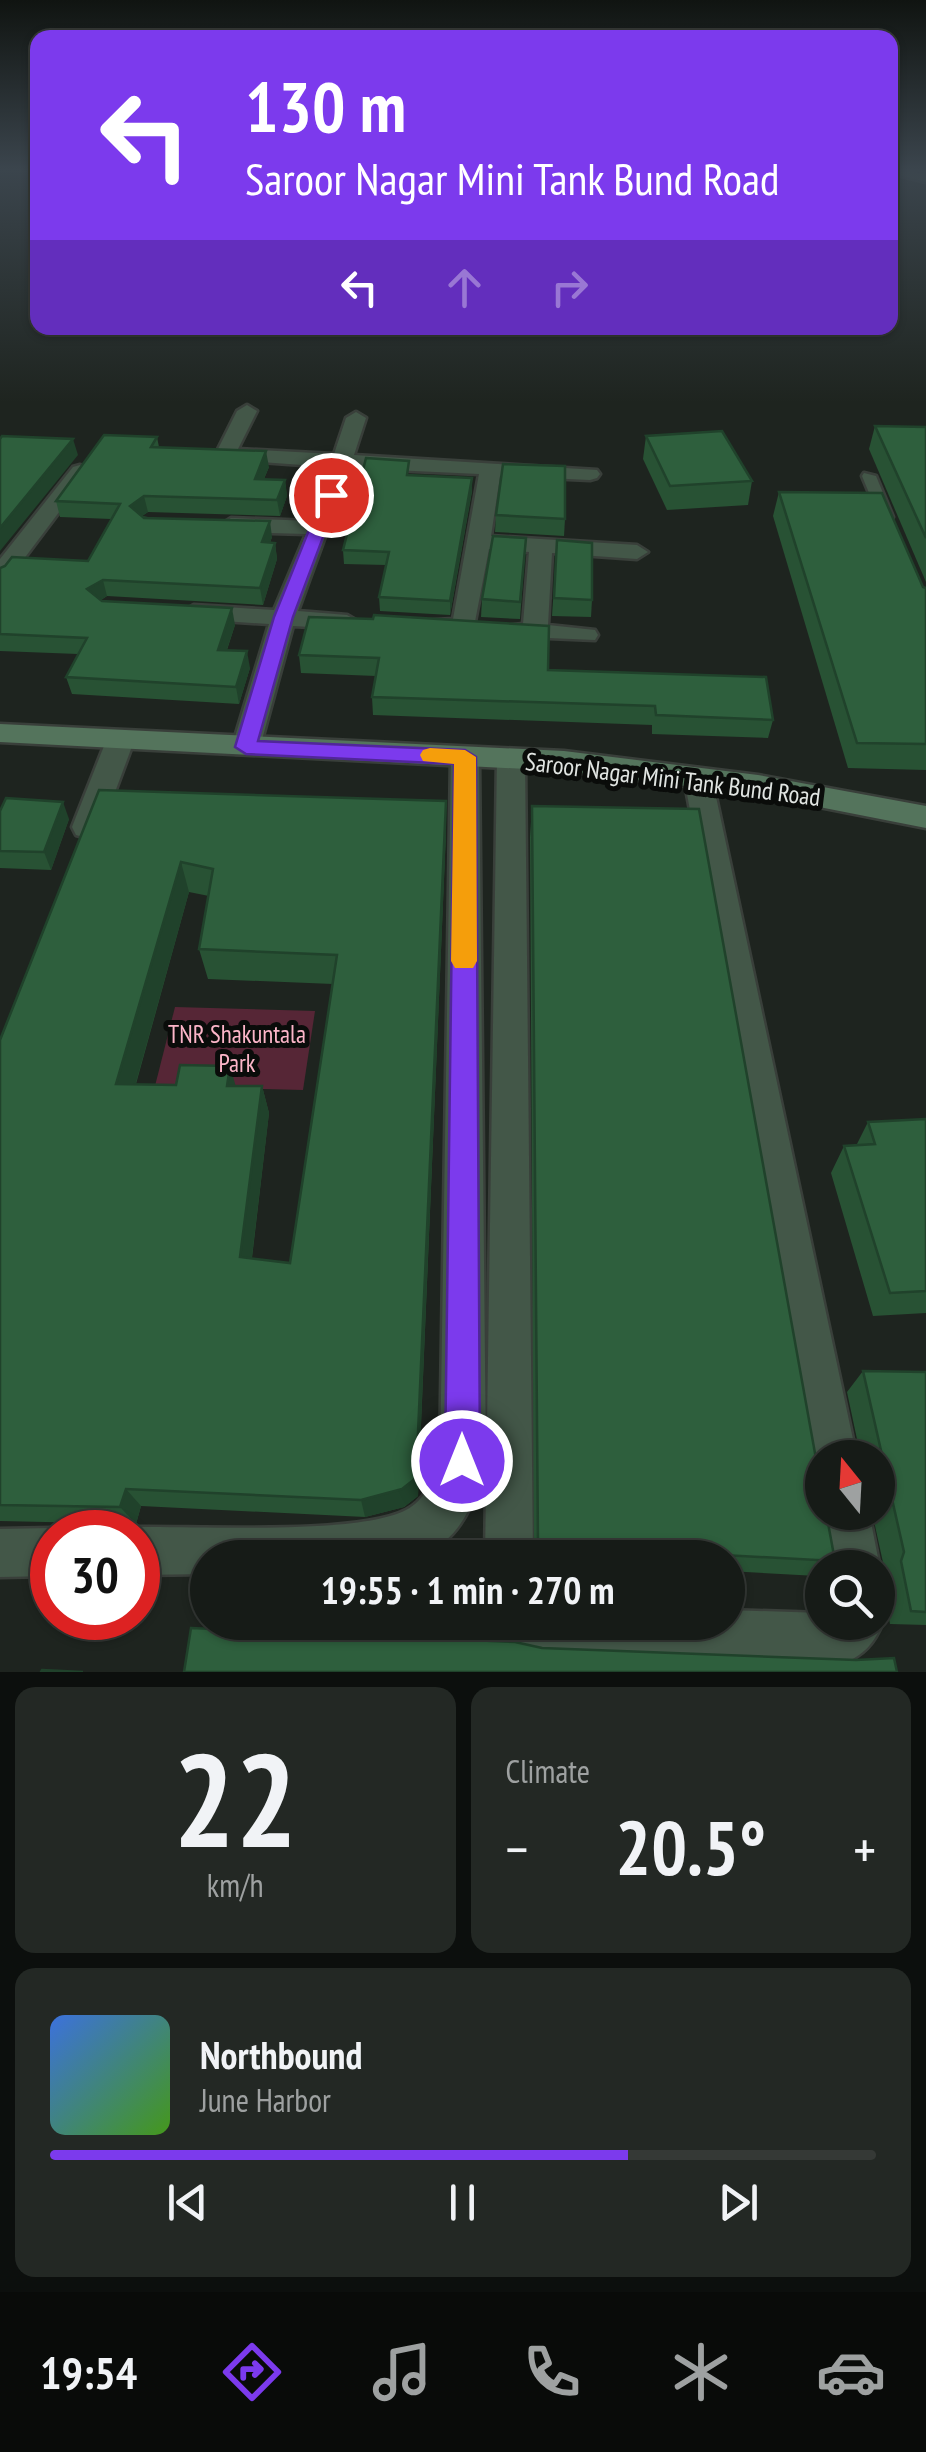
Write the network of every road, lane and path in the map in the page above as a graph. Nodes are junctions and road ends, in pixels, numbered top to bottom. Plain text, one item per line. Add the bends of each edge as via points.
1 (247, 411) dead end
2 (356, 418) dead end
3 (95, 452) edge
4 (341, 462) junction
5 (490, 468) junction
6 (590, 474) dead end
7 (869, 476) dead end
8 (205, 524) edge
9 (890, 526) edge
10 (320, 528) junction
11 (477, 541) junction
12 (541, 546) junction
13 (10, 547) edge
14 (636, 552) dead end
15 (0, 575) edge
16 (166, 611) edge
17 (283, 617) junction
18 (464, 627) junction
19 (535, 632) junction
20 (586, 634) dead end
21 (2, 738) edge
22 (120, 741) junction
23 (246, 747) junction
24 (465, 757) junction
25 (510, 759) junction
26 (698, 778) junction
27 (926, 816) edge
28 (76, 854) edge
29 (830, 1440) edge
30 (509, 1540) edge
31 (160, 1551) edge
32 (30, 1552) edge
33 (0, 1553) edge
34 (745, 1635) edge
35 (805, 1638) edge

1 - 4 street via 218,454
2 - 4 street
3 - 13 street
4 - 5 street
4 - 10 street
5 - 6 street
5 - 11 street
7 - 9 lane
8 - 10 street
10 - 17 street
11 - 12 street
11 - 18 street
12 - 14 street
12 - 19 street
13 - 15 street
16 - 17 street
17 - 18 street
17 - 23 street
18 - 19 street
19 - 20 street
21 - 22 main road, Saroor Nagar Mini Tank Bund Road
22 - 23 main road, Saroor Nagar Mini Tank Bund Road
22 - 28 street
23 - 24 main road, Saroor Nagar Mini Tank Bund Road
24 - 25 main road, Saroor Nagar Mini Tank Bund Road
24 - 31 street via 462,1461 453,1495 426,1526 373,1547
25 - 26 main road, Saroor Nagar Mini Tank Bund Road
25 - 30 street
26 - 27 main road, Saroor Nagar Mini Tank Bund Road
26 - 29 street
32 - 33 street
34 - 35 street

